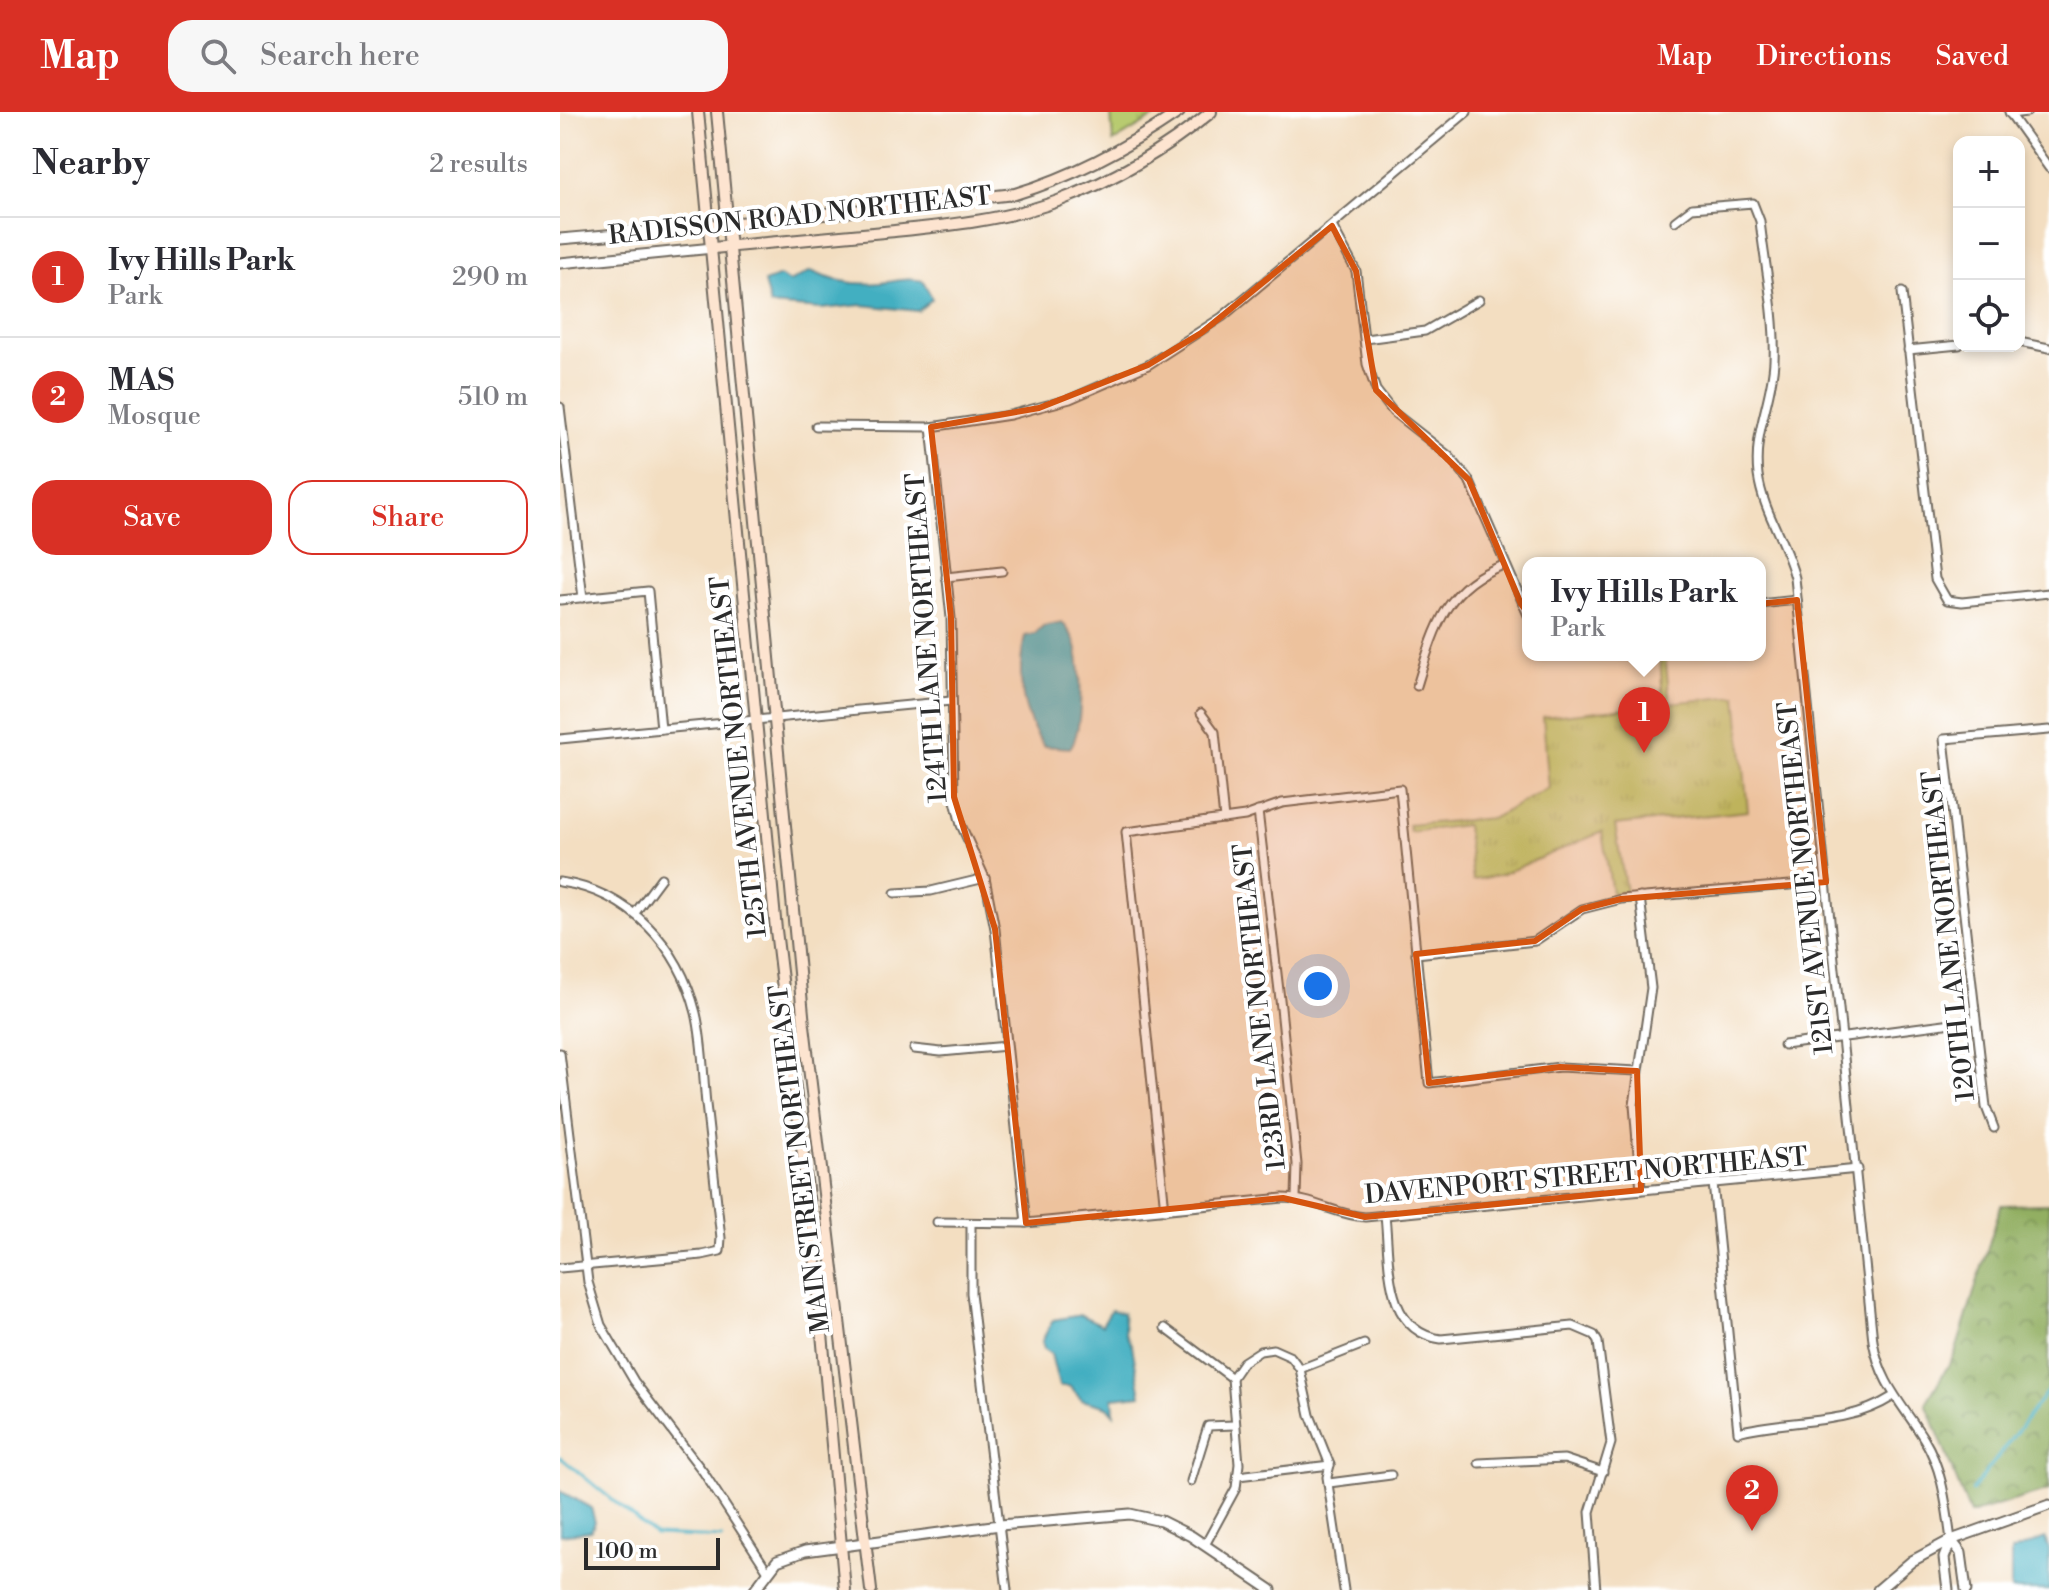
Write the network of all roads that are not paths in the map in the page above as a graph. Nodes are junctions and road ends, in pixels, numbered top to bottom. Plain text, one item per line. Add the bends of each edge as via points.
1 (698, 112) edge
2 (717, 112) edge
3 (1179, 112) edge
4 (1211, 112) edge
5 (1467, 112) edge
6 (2027, 112) edge
7 (2010, 113) edge
8 (2049, 168) edge
9 (1675, 221) dead end
10 (728, 224) junction
11 (710, 226) junction
12 (1332, 226) junction
13 (560, 239) edge
14 (730, 246) junction
15 (713, 248) junction
16 (560, 263) edge
17 (1902, 292) dead end
18 (1479, 300) dead end
19 (1365, 339) junction
20 (2025, 343) edge
21 (1953, 346) edge
22 (2049, 348) edge
23 (1908, 350) junction
24 (560, 407) edge
25 (816, 426) dead end
26 (931, 427) junction
27 (1504, 565) junction
28 (1002, 571) dead end
29 (946, 577) junction
30 (2049, 593) edge
31 (583, 598) junction
32 (560, 600) edge
33 (1797, 600) junction
34 (1522, 602) edge
35 (1766, 603) edge
36 (765, 628) joint
37 (1417, 686) dead end
38 (951, 701) junction
39 (1201, 713) dead end
40 (774, 716) junction
41 (756, 719) junction
42 (661, 729) junction
43 (2049, 730) edge
44 (560, 739) edge
45 (1258, 811) junction
46 (1224, 819) junction
47 (661, 878) dead end
48 (985, 878) junction
49 (560, 882) edge
50 (1826, 882) junction
51 (895, 893) dead end
52 (1640, 897) junction
53 (635, 913) junction
54 (1416, 954) junction
55 (1975, 1020) junction
56 (1845, 1038) junction
57 (1784, 1045) dead end
58 (1007, 1046) junction
59 (914, 1049) dead end
60 (560, 1053) edge
61 (1637, 1071) junction
62 (1994, 1128) dead end
63 (1858, 1169) junction
64 (1713, 1183) junction
65 (1641, 1190) junction
66 (1296, 1198) junction
67 (1165, 1210) junction
68 (1385, 1215) junction
69 (937, 1222) dead end
70 (1026, 1223) junction
71 (971, 1224) junction
72 (586, 1265) junction
73 (560, 1268) edge
74 (1165, 1328) dead end
75 (1364, 1344) dead end
76 (1300, 1369) junction
77 (1232, 1378) junction
78 (1892, 1397) junction
79 (1234, 1425) junction
80 (1479, 1463) dead end
81 (1330, 1465) junction
82 (1603, 1472) junction
83 (1391, 1475) dead end
84 (1238, 1476) junction
85 (1191, 1481) dead end
86 (1329, 1483) junction
87 (2049, 1505) edge
88 (1000, 1525) junction
89 (1951, 1540) junction
90 (865, 1543) junction
91 (1205, 1545) junction
92 (840, 1546) junction
93 (767, 1570) junction
94 (755, 1590) edge
95 (845, 1590) edge
96 (871, 1590) edge
97 (1007, 1590) edge
98 (1271, 1590) edge
99 (1344, 1590) edge
100 (1596, 1590) edge
101 (1878, 1590) edge
102 (1948, 1590) edge
103 (1966, 1590) edge

1 - 11 main road, 125TH AVENUE NORTHEAST
2 - 10 main road, 125TH AVENUE NORTHEAST
3 - 10 main road, RADISSON ROAD NORTHEAST via 1058,181 1015,194
4 - 14 main road, RADISSON ROAD NORTHEAST via 1132,168 1056,202 964,223
5 - 12 street
6 - 7 street
7 - 8 street
9 - 33 street, 121ST AVENUE NORTHEAST via 1692,208 1753,203 1760,221 1774,347 1757,439 1758,469 1767,511 1791,563
10 - 11 main road, RADISSON ROAD NORTHEAST
10 - 14 main road, 125TH AVENUE NORTHEAST
11 - 13 street, RADISSON ROAD NORTHEAST
11 - 15 main road, 125TH AVENUE NORTHEAST
12 - 19 street via 1356,271
12 - 26 street via 1212,325 1148,365 1039,408
14 - 15 main road, RADISSON ROAD NORTHEAST
14 - 36 main road, 125TH AVENUE NORTHEAST
15 - 16 street, RADISSON ROAD NORTHEAST
15 - 41 main road, 125TH AVENUE NORTHEAST
17 - 23 street
18 - 19 street via 1425,331
19 - 27 street via 1376,390 1469,480
20 - 22 street
21 - 23 street
23 - 30 street via 1935,579 1946,599
24 - 31 street
25 - 26 street
26 - 29 street, 124TH LANE NORTHEAST
27 - 34 street
27 - 37 street via 1480,573 1457,593
28 - 29 street
29 - 38 street, 124TH LANE NORTHEAST
31 - 32 street
31 - 42 street via 648,591
33 - 35 street
33 - 50 street, 121ST AVENUE NORTHEAST
36 - 40 main road, MAIN STREET NORTHEAST
38 - 40 street
38 - 48 street, 124TH LANE NORTHEAST via 954,797
39 - 46 street, 123RD LANE NORTHEAST via 1215,732
40 - 41 street
40 - 90 main road, MAIN STREET NORTHEAST
41 - 42 street
41 - 92 main road, 125TH AVENUE NORTHEAST
42 - 44 street
43 - 55 street, 120TH LANE NORTHEAST via 1944,739
45 - 46 street
45 - 54 street via 1282,803 1400,789
45 - 66 street, 123RD LANE NORTHEAST via 1297,1164
46 - 67 street via 1126,832
47 - 53 street
48 - 51 street
48 - 58 street, 124TH LANE NORTHEAST
49 - 53 street via 593,890
50 - 52 street
50 - 56 street, 121ST AVENUE NORTHEAST
52 - 54 street via 1582,909 1535,941
52 - 61 street via 1651,988
53 - 72 street via 668,948 685,978 696,1015 720,1251
54 - 61 street via 1429,1083 1560,1067
55 - 56 street
55 - 62 street, 120TH LANE NORTHEAST via 1986,1107
56 - 57 street
56 - 63 street, 121ST AVENUE NORTHEAST
58 - 59 street
58 - 70 street, 124TH LANE NORTHEAST
60 - 72 street
61 - 65 street via 1634,1105
63 - 64 street, DAVENPORT STREET NORTHEAST
63 - 78 street, 121ST AVENUE NORTHEAST via 1873,1341
64 - 65 street, DAVENPORT STREET NORTHEAST
64 - 78 street via 1738,1432 1847,1417
65 - 68 street, DAVENPORT STREET NORTHEAST
66 - 67 street, DAVENPORT STREET NORTHEAST
66 - 68 street, DAVENPORT STREET NORTHEAST via 1351,1216
67 - 70 street, DAVENPORT STREET NORTHEAST
68 - 82 street via 1395,1301 1412,1329 1441,1339 1573,1326 1594,1335 1602,1351 1611,1431
69 - 71 street, DAVENPORT STREET NORTHEAST
70 - 71 street, DAVENPORT STREET NORTHEAST
71 - 88 street via 971,1293
72 - 73 street
72 - 93 street via 593,1303 621,1360
74 - 77 street
75 - 76 street
76 - 77 street via 1291,1357 1273,1349 1243,1362
76 - 81 street via 1310,1415
77 - 79 street
78 - 89 street, 121ST AVENUE NORTHEAST via 1936,1464
79 - 84 street
79 - 85 street via 1208,1426
80 - 82 street via 1564,1459
81 - 84 street
81 - 86 street
82 - 100 street via 1590,1512
83 - 86 street
84 - 91 street via 1232,1498
86 - 99 street
87 - 89 street
88 - 90 street
88 - 91 street via 1130,1514 1161,1521
88 - 97 street
89 - 101 street via 1912,1561
89 - 102 street, 121ST AVENUE NORTHEAST via 1944,1558
89 - 103 street, 121ST AVENUE NORTHEAST via 1961,1553
90 - 92 street
90 - 96 main road, MAIN STREET NORTHEAST
91 - 98 street
92 - 93 street via 797,1553
92 - 95 main road
93 - 94 street

